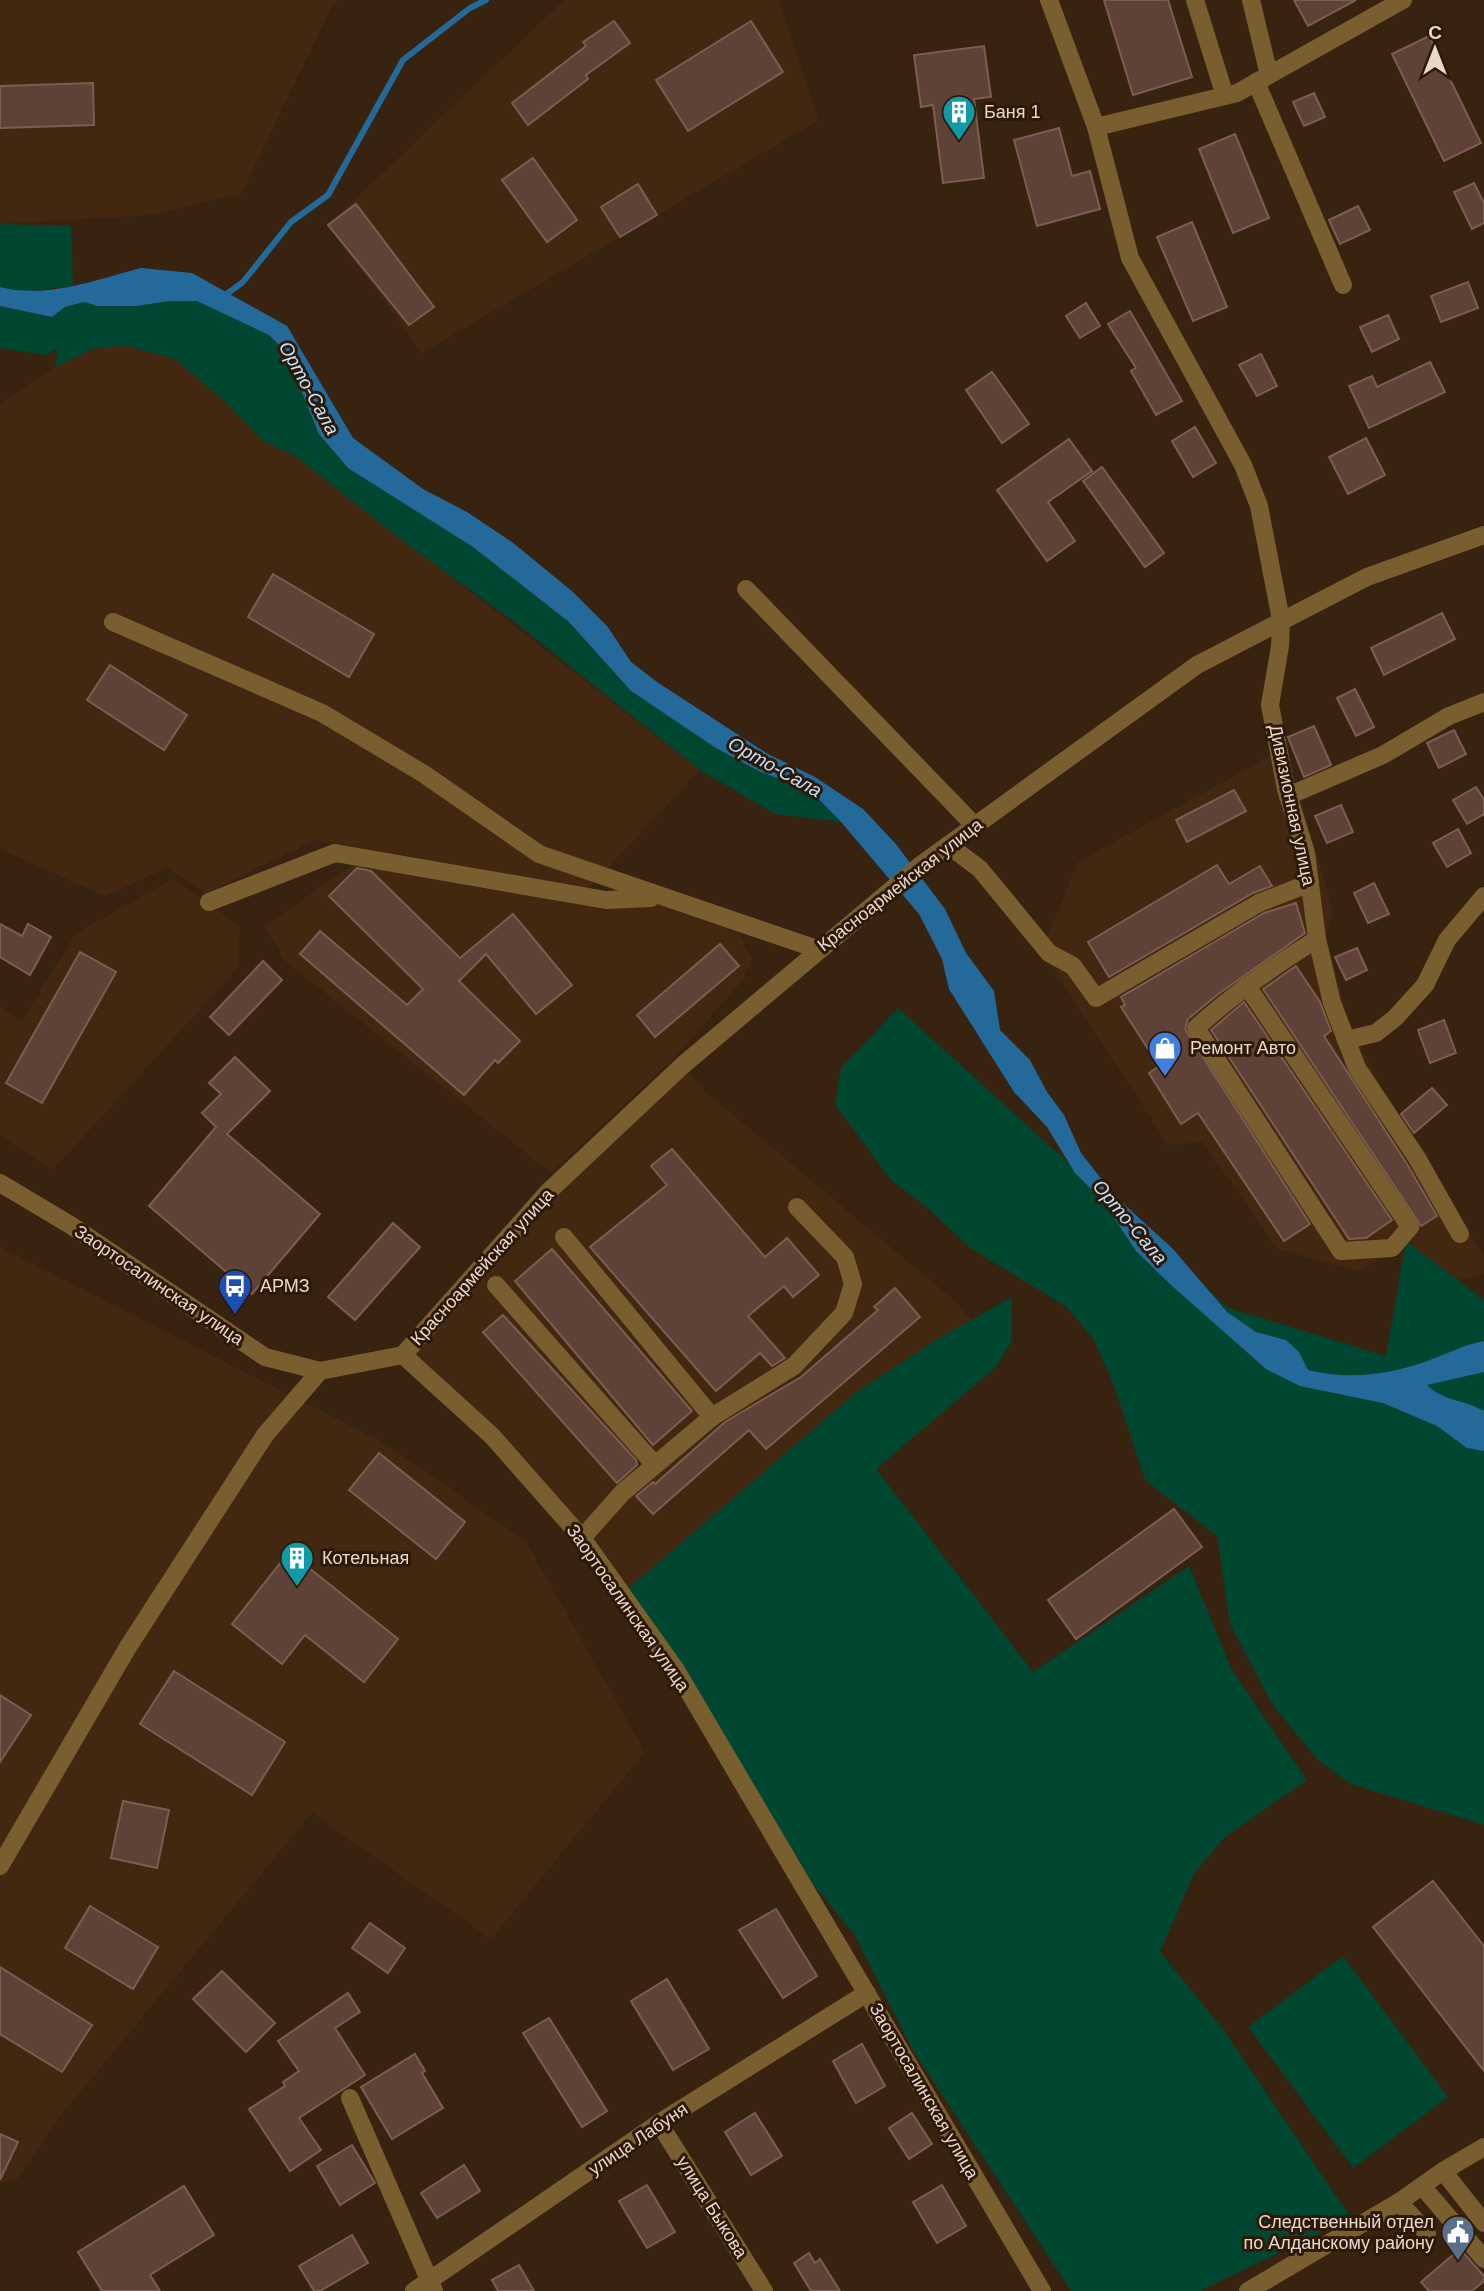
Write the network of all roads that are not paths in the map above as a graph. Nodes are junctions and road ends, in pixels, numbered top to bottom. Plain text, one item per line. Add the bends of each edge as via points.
1 (1049, 0) edge
2 (1195, 0) edge
3 (1251, 0) edge
4 (1403, 0) edge
5 (1262, 78) junction
6 (1225, 96) junction
7 (1096, 127) junction
8 (1343, 285) dead end
9 (1484, 535) edge
10 (746, 589) dead end
11 (1280, 620) junction
12 (113, 622) dead end
13 (1484, 702) edge
14 (1287, 796) junction
15 (975, 826) junction
16 (948, 845) junction
17 (1310, 883) junction
18 (1484, 896) edge
19 (662, 897) junction
20 (209, 902) dead end
21 (1317, 939) junction
22 (817, 949) junction
23 (1247, 986) junction
24 (1346, 1040) junction
25 (0, 1183) edge
26 (797, 1207) dead end
27 (1460, 1234) dead end
28 (564, 1237) dead end
29 (496, 1285) dead end
30 (402, 1356) junction
31 (320, 1371) junction
32 (712, 1417) junction
33 (655, 1465) junction
34 (582, 1538) junction
35 (0, 1866) edge
36 (867, 1993) junction
37 (350, 2098) dead end
38 (660, 2123) junction
39 (1484, 2147) edge
40 (1443, 2171) junction
41 (1422, 2186) junction
42 (1399, 2202) junction
43 (1484, 2223) edge
44 (1427, 2233) dead end
45 (1484, 2259) edge
46 (425, 2288) edge
47 (764, 2291) edge
48 (1042, 2291) edge
49 (1248, 2291) edge

1 - 7 street, Дивизионная улица
2 - 6 street
3 - 5 street
4 - 5 street
5 - 6 street
5 - 8 street
6 - 7 street
7 - 11 street, Дивизионная улица via 1130,258 1243,465 1258,506
9 - 11 street, Красноармейская улица via 1367,577
10 - 15 street
11 - 14 street, Дивизионная улица via 1270,705
11 - 15 street, Красноармейская улица via 1198,665
12 - 19 street via 322,713 424,774 539,854
13 - 14 street via 1449,716 1383,755
14 - 17 street, Дивизионная улица via 1306,853
15 - 16 street, Красноармейская улица
16 - 17 street via 980,869 1049,953 1073,966 1096,998 1258,903
16 - 22 street, Красноармейская улица
17 - 21 street, Дивизионная улица
18 - 24 street via 1447,940 1425,985 1395,1018 1376,1033
19 - 20 street via 606,900 335,853
19 - 22 street
21 - 23 street
21 - 24 street, Дивизионная улица
22 - 30 street, Красноармейская улица via 682,1065 536,1204
23 - 23 street via 1410,1227 1392,1248 1341,1251 1196,1028
24 - 27 street, Дивизионная улица via 1357,1068 1417,1158
25 - 31 street, Заортосалинская улица via 72,1226 265,1357
26 - 32 street via 845,1257 853,1284 844,1313 794,1366
28 - 32 street
29 - 33 street
30 - 31 street, Заортосалинская улица
30 - 34 street, Заортосалинская улица via 492,1436
31 - 35 street via 265,1435 128,1647
32 - 33 street
33 - 34 street via 622,1493
34 - 36 street, Заортосалинская улица via 676,1670
36 - 38 street, улица Лабуня
36 - 48 street, Заортосалинская улица
37 - 46 street
38 - 46 street, улица Лабуня
38 - 47 street, улица Быкова
39 - 40 street
40 - 41 street
40 - 43 street
41 - 42 street
41 - 45 street
42 - 44 street
42 - 49 street

